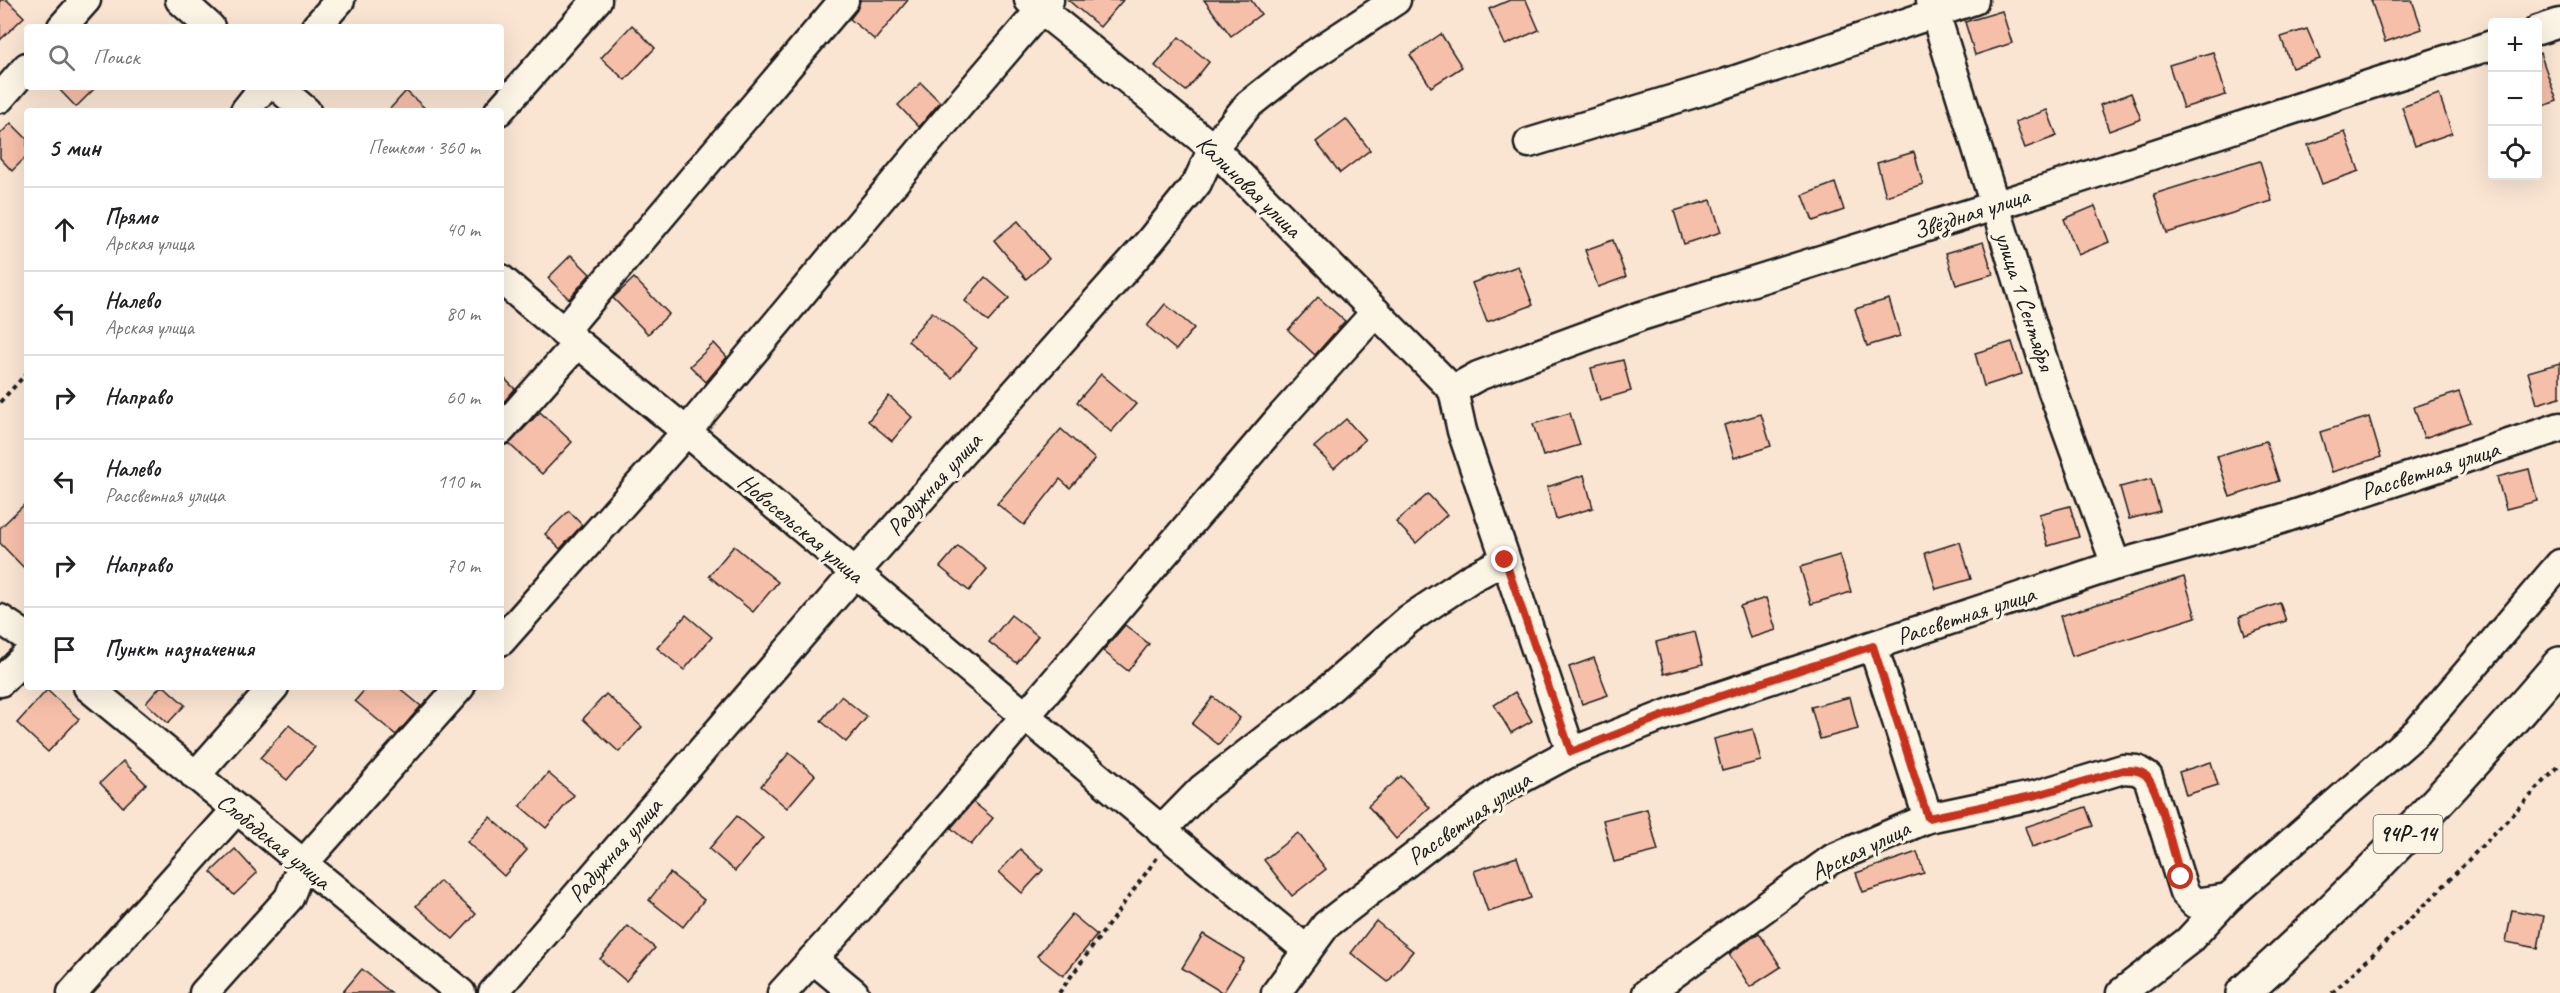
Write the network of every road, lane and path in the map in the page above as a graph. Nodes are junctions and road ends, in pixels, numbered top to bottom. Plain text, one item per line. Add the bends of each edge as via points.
1 (86, 0) edge
2 (180, 0) edge
3 (340, 0) edge
4 (597, 0) edge
5 (844, 0) edge
6 (1395, 0) edge
7 (1974, 0) edge
8 (1040, 3) edge
9 (1933, 6) edge
10 (2560, 23) edge
11 (65, 24) edge
12 (207, 24) edge
13 (319, 24) edge
14 (2542, 29) edge
15 (2488, 47) edge
16 (24, 70) edge
17 (262, 90) edge
18 (282, 90) edge
19 (0, 98) edge
20 (247, 108) edge
21 (302, 108) edge
22 (502, 108) edge
23 (1529, 143) dead end
24 (1213, 148) junction
25 (1994, 206) junction
26 (504, 282) edge
27 (1376, 312) junction
28 (570, 338) junction
29 (24, 376) edge
30 (1453, 390) junction
31 (0, 402) edge
32 (504, 426) edge
33 (2560, 427) edge
34 (687, 431) junction
35 (1505, 560) junction
36 (2560, 564) edge
37 (2116, 565) junction
38 (854, 574) junction
39 (0, 619) edge
40 (24, 635) edge
41 (504, 638) edge
42 (1873, 646) junction
43 (24, 657) edge
44 (2560, 664) edge
45 (0, 682) edge
46 (92, 690) edge
47 (271, 690) edge
48 (457, 690) edge
49 (1024, 717) junction
50 (1571, 752) junction
51 (2560, 765) edge
52 (195, 776) junction
53 (236, 810) junction
54 (1928, 818) junction
55 (1166, 834) junction
56 (302, 865) junction
57 (2228, 898) junction
58 (1307, 950) junction
59 (813, 959) junction
60 (1657, 990) edge
61 (72, 993) edge
62 (204, 993) edge
63 (461, 993) edge
64 (492, 993) edge
65 (782, 993) edge
66 (854, 993) edge
67 (1059, 993) edge
68 (1276, 993) edge
69 (2121, 993) edge
70 (2243, 993) edge
71 (2332, 993) edge

1 - 11 street
2 - 12 street
3 - 13 street
4 - 22 street
5 - 28 street
6 - 24 street, Радужная улица via 1305,60 1248,105
7 - 9 street
8 - 24 street, Калиновая улица
8 - 34 street
9 - 23 street via 1724,84
9 - 25 street, улица 1 Сентября
10 - 14 street
15 - 25 street, Звёздная улица
16 - 19 street
17 - 20 street
18 - 21 street
24 - 27 street, Калиновая улица
24 - 38 street, Радужная улица via 1197,183 1150,241
25 - 30 street, Звёздная улица via 1641,316 1478,376
25 - 37 street, улица 1 Сентября via 2052,388
26 - 28 street, Новосельская улица
27 - 30 street, Калиновая улица
27 - 49 street
28 - 32 street
28 - 34 street, Новосельская улица
29 - 31 path
30 - 35 street via 1462,431
33 - 37 street, Рассветная улица via 2281,519
34 - 38 street, Новосельская улица
34 - 41 street
35 - 50 street
35 - 55 street via 1409,619 1321,696 1202,789
36 - 57 street via 2417,732
37 - 42 street, Рассветная улица
38 - 49 street, Новосельская улица
38 - 64 street, Радужная улица
39 - 40 street
42 - 50 street, Рассветная улица via 1678,710
42 - 54 street
43 - 45 street
44 - 70 main road, 94Р-14 via 2414,828
46 - 52 street, Слободская улица
47 - 52 street
48 - 56 street
49 - 55 street, Новосельская улица
49 - 59 street
50 - 58 street, Рассветная улица via 1502,789 1326,926
51 - 71 path via 2430,900
52 - 53 street, Слободская улица
53 - 56 street, Слободская улица
53 - 61 street
54 - 57 street, Арская улица via 2037,795 2123,770 2137,770 2148,777 2155,795 2184,892 2194,903
54 - 60 street, Арская улица via 1832,859
55 - 58 street, Новосельская улица
55 - 67 path via 1154,864
56 - 62 street via 289,898
56 - 63 street, Слободская улица
57 - 69 street via 2188,941
58 - 68 street, Рассветная улица
59 - 65 street
59 - 66 street

